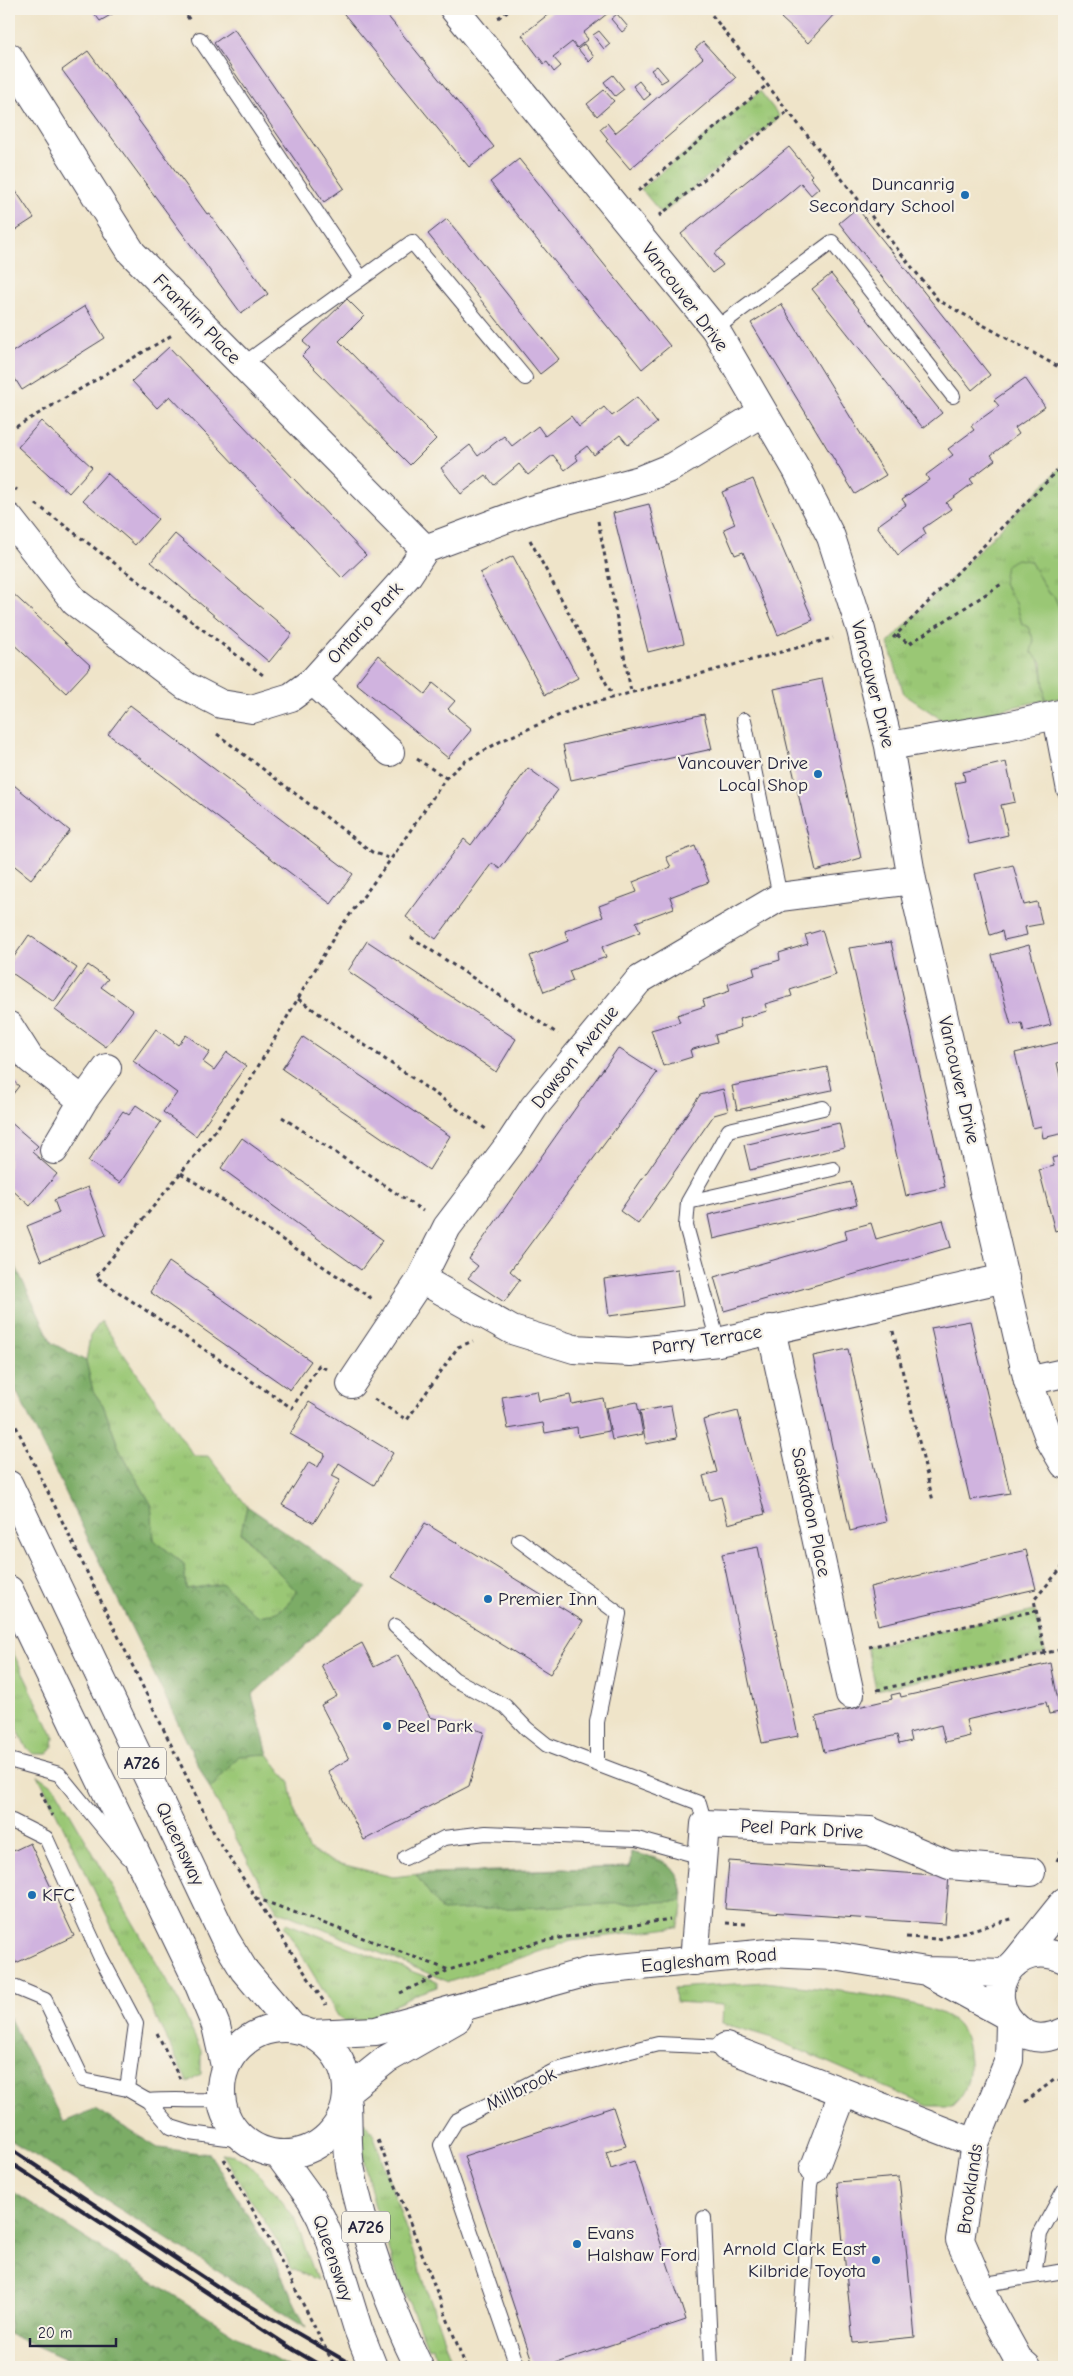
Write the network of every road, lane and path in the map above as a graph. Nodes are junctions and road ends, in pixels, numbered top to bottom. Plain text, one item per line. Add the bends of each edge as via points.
1 (454, 9) edge
2 (706, 9) edge
3 (200, 39) dead end
4 (9, 57) edge
5 (767, 85) junction
6 (788, 111) junction
7 (616, 208) junction
8 (637, 234) junction
9 (362, 278) junction
10 (197, 320) junction
11 (715, 329) junction
12 (242, 365) junction
13 (1064, 370) edge
14 (524, 378) dead end
15 (953, 396) dead end
16 (763, 412) junction
17 (9, 431) edge
18 (1064, 464) edge
19 (9, 484) edge
20 (592, 493) junction
21 (24, 495) dead end
22 (32, 501) dead end
23 (517, 515) junction
24 (9, 518) edge
25 (425, 549) junction
26 (1003, 583) dead end
27 (861, 630) junction
28 (896, 635) junction
29 (313, 681) junction
30 (631, 691) junction
31 (613, 696) junction
32 (291, 697) junction
33 (1057, 715) edge
34 (744, 720) dead end
35 (214, 731) dead end
36 (889, 746) junction
37 (390, 752) joint
38 (446, 778) junction
39 (1064, 791) edge
40 (391, 859) junction
41 (912, 880) junction
42 (780, 897) junction
43 (410, 937) dead end
44 (298, 999) junction
45 (9, 1026) edge
46 (582, 1050) junction
47 (107, 1068) dead end
48 (83, 1101) junction
49 (823, 1108) dead end
50 (282, 1117) dead end
51 (509, 1145) junction
52 (54, 1150) dead end
53 (833, 1169) dead end
54 (181, 1173) junction
55 (688, 1202) junction
56 (447, 1227) junction
57 (1004, 1278) junction
58 (421, 1279) junction
59 (886, 1304) junction
60 (396, 1314) junction
61 (512, 1330) junction
62 (771, 1330) junction
63 (718, 1342) junction
64 (1064, 1373) edge
65 (1028, 1381) junction
66 (351, 1384) junction
67 (9, 1412) edge
68 (1064, 1464) edge
69 (9, 1485) edge
70 (933, 1501) dead end
71 (519, 1540) dead end
72 (1064, 1565) edge
73 (9, 1590) edge
74 (1035, 1611) junction
75 (396, 1626) dead end
76 (1064, 1649) edge
77 (841, 1652) junction
78 (1045, 1653) junction
79 (850, 1694) joint
80 (9, 1760) edge
81 (596, 1764) junction
82 (9, 1823) edge
83 (705, 1824) junction
84 (1064, 1845) edge
85 (1063, 1853) edge
86 (702, 1857) junction
87 (405, 1858) dead end
88 (1042, 1871) joint
89 (153, 1888) junction
90 (255, 1898) junction
91 (1064, 1902) edge
92 (1019, 1916) dead end
93 (698, 1921) junction
94 (756, 1925) dead end
95 (1064, 1959) edge
96 (694, 1961) junction
97 (890, 1967) junction
98 (1010, 1968) junction
99 (926, 1971) junction
100 (9, 1985) edge
101 (496, 1997) junction
102 (328, 2008) dead end
103 (1007, 2018) junction
104 (303, 2031) junction
105 (1054, 2038) edge
106 (726, 2047) joint
107 (1009, 2060) junction
108 (222, 2078) junction
109 (128, 2089) junction
110 (843, 2093) junction
111 (347, 2094) junction
112 (148, 2101) junction
113 (210, 2135) junction
114 (242, 2140) junction
115 (975, 2143) junction
116 (279, 2155) junction
117 (814, 2169) joint
118 (1064, 2190) edge
119 (704, 2218) dead end
120 (1064, 2271) edge
121 (1034, 2276) junction
122 (980, 2285) junction
123 (415, 2359) edge
124 (335, 2367) edge
125 (373, 2367) edge
126 (522, 2367) edge
127 (711, 2367) edge
128 (798, 2367) edge
129 (1027, 2367) edge

1 - 7 main road, Vancouver Drive
2 - 5 path
3 - 9 lane
4 - 10 main road, Franklin Place via 132,253
5 - 6 path
5 - 7 path
6 - 8 path
6 - 13 path via 938,300
7 - 8 main road, Vancouver Drive
8 - 11 main road, Vancouver Drive
9 - 12 lane
9 - 14 lane via 412,242
10 - 12 main road, Franklin Place
10 - 17 path
11 - 15 lane via 832,242
11 - 16 main road, Vancouver Drive
12 - 25 main road, Franklin Place
16 - 20 main road via 672,466 640,480
16 - 27 main road, Vancouver Drive via 798,470 830,537
18 - 28 path
19 - 21 path
20 - 23 main road
20 - 30 path
22 - 32 path
23 - 25 main road
23 - 31 path
24 - 32 main road, Ontario Park via 75,602 186,686 221,704 252,709
25 - 29 main road, Ontario Park via 408,575
26 - 28 path via 909,644
27 - 28 path via 888,643
27 - 30 path
27 - 36 main road, Vancouver Drive
29 - 32 main road, Ontario Park
29 - 37 main road
30 - 31 path
31 - 38 path via 578,706 501,741 464,762
33 - 36 main road
33 - 39 lane
34 - 42 lane
35 - 40 path via 372,852
36 - 41 main road, Vancouver Drive
37 - 38 path via 420,760
38 - 40 path
40 - 44 path via 337,932
41 - 42 main road, Dawson Avenue
41 - 57 main road, Vancouver Drive
42 - 46 main road, Dawson Avenue via 639,980
43 - 46 path
44 - 51 path
44 - 54 path via 249,1082
45 - 48 main road via 30,1059
46 - 51 main road, Dawson Avenue via 534,1107
47 - 48 main road
48 - 52 main road
49 - 55 lane via 730,1130
50 - 56 path
51 - 56 main road, Dawson Avenue
53 - 55 lane
54 - 60 path
54 - 66 path via 96,1277 292,1408 319,1365
55 - 63 lane via 686,1226
56 - 58 main road, Dawson Avenue
57 - 59 main road, Parry Terrace
57 - 65 main road, Vancouver Drive
58 - 60 main road, Dawson Avenue
58 - 61 main road, Parry Terrace
59 - 62 main road, Parry Terrace
59 - 70 path
60 - 66 main road, Dawson Avenue
61 - 63 main road, Parry Terrace via 574,1349 630,1352
61 - 66 path via 458,1347 407,1420
62 - 63 main road, Parry Terrace
62 - 77 main road, Saskatoon Place
64 - 65 main road
65 - 68 main road, Vancouver Drive via 1050,1440
67 - 90 path via 216,1837
69 - 104 main road, Queensway / A726 via 225,1939 244,1970
71 - 81 lane via 619,1614 597,1722
72 - 74 path via 1034,1600
73 - 89 main road, A726
74 - 77 path
74 - 78 path
75 - 81 lane via 454,1678 505,1706 526,1729 547,1745
76 - 78 path
77 - 79 main road, Saskatoon Place
78 - 79 path
80 - 89 lane via 59,1774
81 - 83 lane via 699,1802
82 - 109 lane via 12,1821 46,1838 100,1956 136,2024
83 - 86 main road
83 - 88 main road, Peel Park Drive via 870,1831 949,1865
84 - 85 path
85 - 88 path
86 - 87 lane via 637,1839 486,1833 444,1838
86 - 93 main road
89 - 108 main road, A726 via 216,2026
90 - 93 path via 449,1970 537,1942 571,1935 672,1918
90 - 102 path
91 - 98 main road
92 - 97 path via 939,1939 892,1936
93 - 94 path
93 - 96 main road
95 - 98 main road via 1041,1952 1027,1955
96 - 97 main road, Eaglesham Road via 768,1953 834,1956
96 - 101 main road, Eaglesham Road via 590,1971
97 - 99 main road, Eaglesham Road
98 - 99 main road, Eaglesham Road
98 - 103 main road, Brooklands via 1000,1987 1000,2001
99 - 103 main road, Eaglesham Road
100 - 109 lane via 44,2000 84,2080
101 - 104 main road, Eaglesham Road via 376,2031
101 - 111 main road, Eaglesham Road via 387,2059
103 - 105 main road, Eaglesham Road via 1024,2034
103 - 107 main road, Brooklands
104 - 108 main road via 277,2028 246,2040 234,2052
104 - 111 main road, A726 via 326,2044 337,2058 345,2073
105 - 107 main road, Brooklands via 1023,2046
106 - 110 main road, Millbrook
106 - 126 lane, Millbrook via 658,2044 556,2070 456,2121 442,2145 516,2363
107 - 115 main road, Brooklands
108 - 112 lane via 216,2100 175,2098
108 - 114 main road, A726 via 225,2118
109 - 112 lane
110 - 115 main road, Millbrook
110 - 117 main road
111 - 116 main road, A726 via 342,2116 332,2133 317,2146 299,2154
111 - 123 main road, A726 via 350,2165 375,2256
112 - 113 lane via 171,2127
113 - 114 lane
113 - 124 path, bridge via 278,2253
114 - 116 main road, A726 via 259,2150
115 - 122 main road, Brooklands via 960,2240
116 - 125 main road, Queensway / A726 via 311,2199 331,2242 342,2285
117 - 128 lane via 810,2184
118 - 121 lane via 1040,2234
119 - 127 lane
120 - 121 lane
121 - 122 lane
122 - 129 main road, Brooklands via 1018,2360

